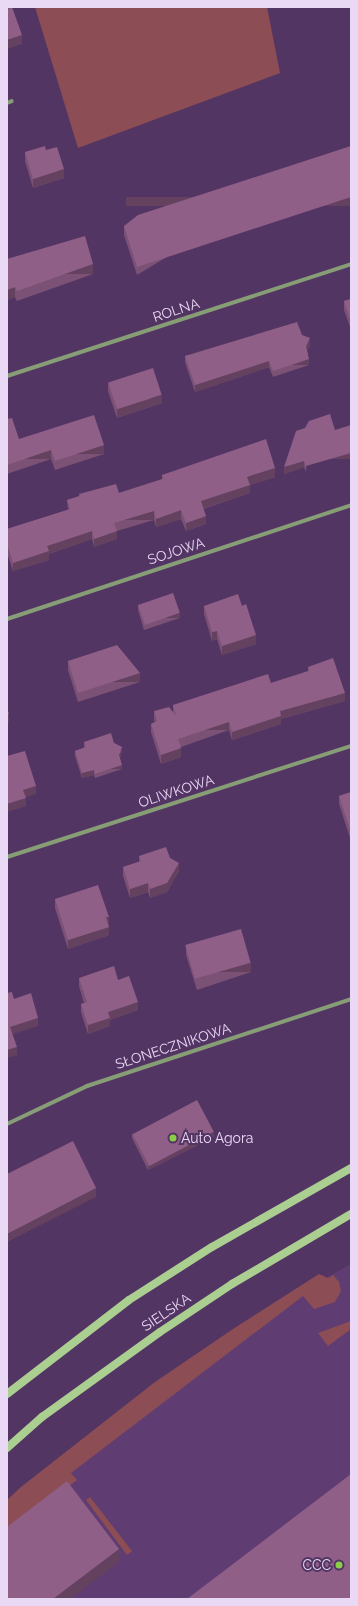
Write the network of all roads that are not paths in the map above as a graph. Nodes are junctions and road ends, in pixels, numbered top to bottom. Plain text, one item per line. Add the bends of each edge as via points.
1 (351, 264) edge
2 (7, 376) edge
3 (351, 505) edge
4 (7, 619) edge
5 (351, 746) edge
6 (7, 857) edge
7 (351, 999) edge
8 (7, 1124) edge
9 (351, 1168) edge
10 (351, 1214) edge
11 (7, 1394) edge
12 (7, 1448) edge

1 - 2 street, ROLNA
3 - 4 street, SOJOWA
5 - 6 street, OLIWKOWA
7 - 8 street, SŁONECZNIKOWA via 87,1086
9 - 11 main road, SIELSKA via 212,1247 129,1300
10 - 12 main road, SIELSKA via 232,1284 160,1332 42,1417

